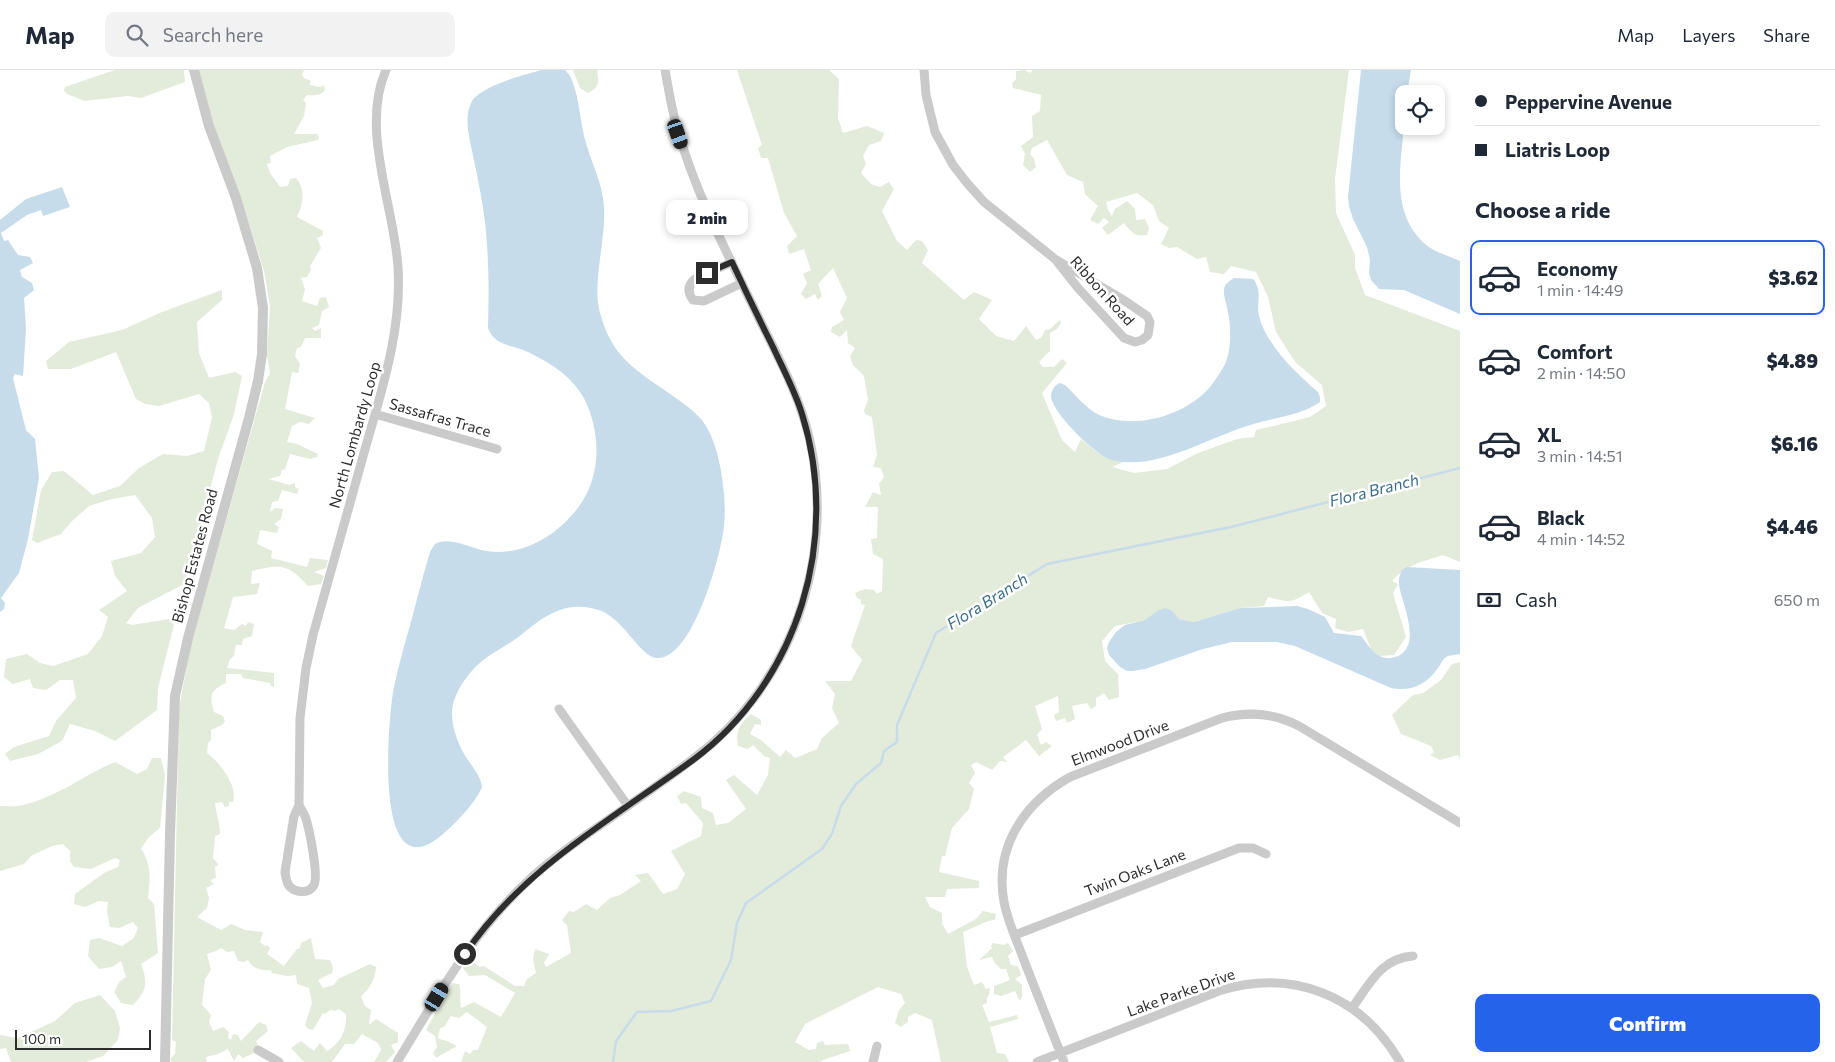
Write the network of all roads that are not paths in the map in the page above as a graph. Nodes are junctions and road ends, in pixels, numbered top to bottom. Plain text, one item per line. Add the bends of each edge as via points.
1 (194, 70) edge
2 (386, 70) edge
3 (665, 70) edge
4 (924, 70) edge
5 (1055, 260) junction
6 (732, 262) junction
7 (742, 283) junction
8 (375, 414) junction
9 (497, 449) dead end
10 (559, 709) dead end
11 (299, 805) junction
12 (628, 806) junction
13 (1460, 823) edge
14 (1266, 854) dead end
15 (1015, 935) junction
16 (1413, 956) dead end
17 (1352, 1008) junction
18 (877, 1046) dead end
19 (258, 1050) dead end
20 (1061, 1053) junction
21 (166, 1062) edge
22 (279, 1062) edge
23 (397, 1062) edge
24 (873, 1062) edge
25 (1037, 1062) edge
26 (1064, 1062) edge
27 (1400, 1062) edge

1 - 21 street, Bishop Estates Road via 209,126 250,239 260,281 263,321 262,354 250,418 188,638 175,696
2 - 8 street, North Lombardy Loop via 377,101 376,134 395,242 398,292 394,342
3 - 6 street via 674,118 689,165
4 - 5 street, Ribbon Road via 935,132 953,165 984,202
5 - 5 street, Ribbon Road via 1147,316 1150,322 1148,335 1135,342 1124,338
6 - 7 street
6 - 7 street via 695,279 688,289 690,296 693,300 704,301
7 - 12 street via 792,387 809,438 817,509 809,584 791,636 749,705 711,745
8 - 9 street, Sassafras Trace
8 - 11 street, North Lombardy Loop via 306,668 300,718
10 - 12 street
11 - 11 street, North Lombardy Loop via 294,816 285,872 290,887 303,892 314,886 316,871 305,816
12 - 23 street via 554,858 509,898 473,942
13 - 15 street, Elmwood Drive via 1291,722 1266,715 1231,716 1070,777 1056,784 1032,805 1012,836 1003,868 1004,901
14 - 15 street, Twin Oaks Lane via 1253,848 1239,848
15 - 20 street, Elmwood Drive
16 - 17 street via 1388,962
17 - 20 street, Lake Parke Drive via 1308,988 1278,983 1248,984 1219,991
17 - 27 street, Lake Parke Drive via 1384,1038
18 - 24 street
19 - 22 street
20 - 25 street, Lake Parke Drive
20 - 26 street, Elmwood Drive

